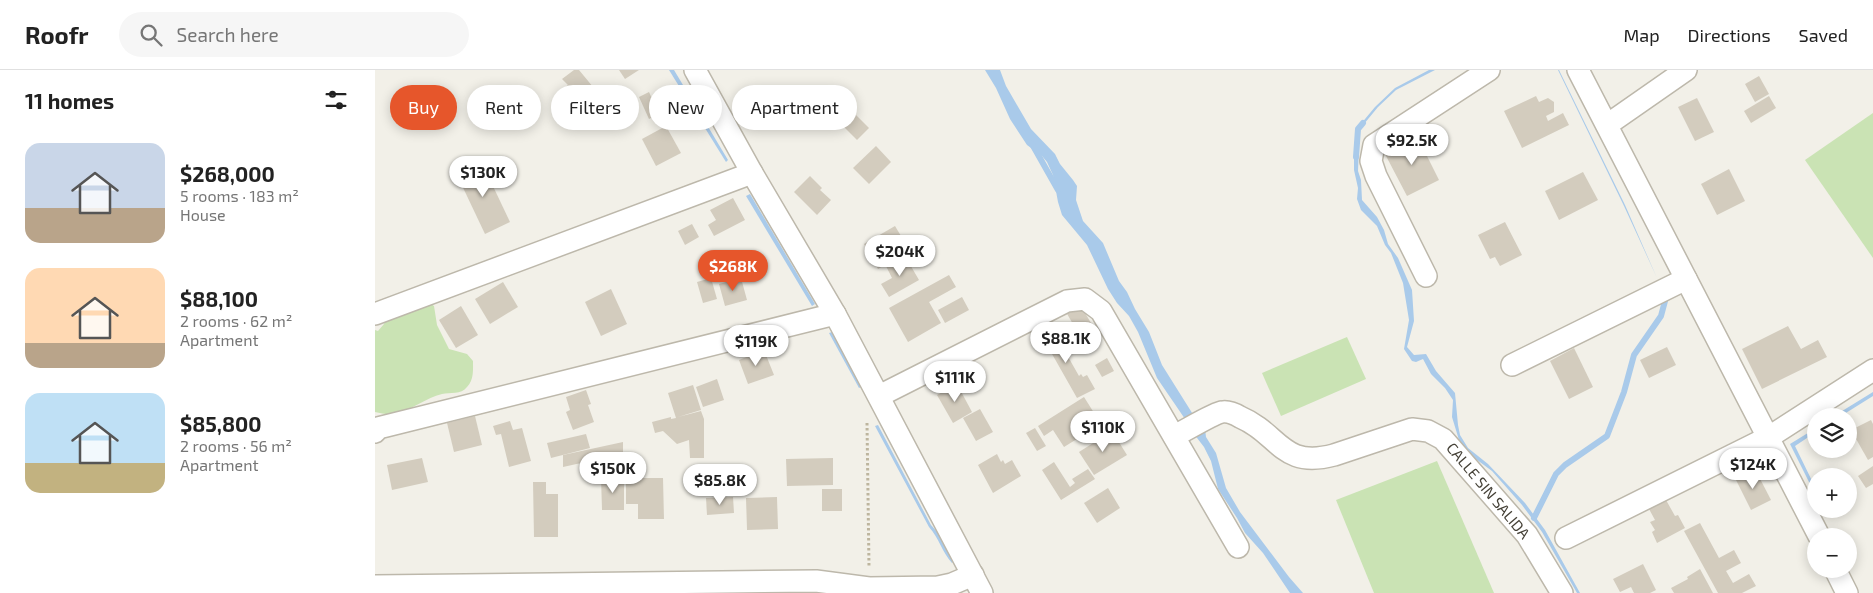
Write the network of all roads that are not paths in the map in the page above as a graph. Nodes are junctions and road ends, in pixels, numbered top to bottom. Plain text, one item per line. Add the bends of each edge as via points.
1 (695, 70) edge
2 (1489, 70) edge
3 (1578, 70) edge
4 (1686, 70) edge
5 (1607, 125) junction
6 (752, 173) junction
7 (1426, 276) dead end
8 (1687, 279) junction
9 (375, 314) edge
10 (835, 314) junction
11 (1512, 365) dead end
12 (1873, 370) edge
13 (879, 396) junction
14 (1189, 429) junction
15 (375, 432) edge
16 (1769, 437) junction
17 (1815, 528) edge
18 (1566, 538) dead end
19 (1238, 547) dead end
20 (1840, 578) edge
21 (978, 584) edge
22 (375, 586) edge
23 (869, 590) edge
24 (1563, 593) edge
25 (1847, 593) edge

1 - 6 street
2 - 7 street via 1375,144 1371,161 1376,176
3 - 5 street
4 - 5 street
5 - 8 street
6 - 9 street
6 - 10 street
8 - 11 street
8 - 16 street
10 - 13 street
10 - 15 street via 378,428
12 - 16 street
13 - 14 street via 1067,301 1085,299 1101,311
13 - 21 street
14 - 19 street
14 - 24 street, CALLE SIN SALIDA via 1221,412 1231,413 1248,420 1290,454 1306,459 1334,455 1412,429 1428,431 1443,438 1527,535
16 - 17 street
16 - 18 street
20 - 25 street
21 - 23 street
22 - 23 street via 816,581

